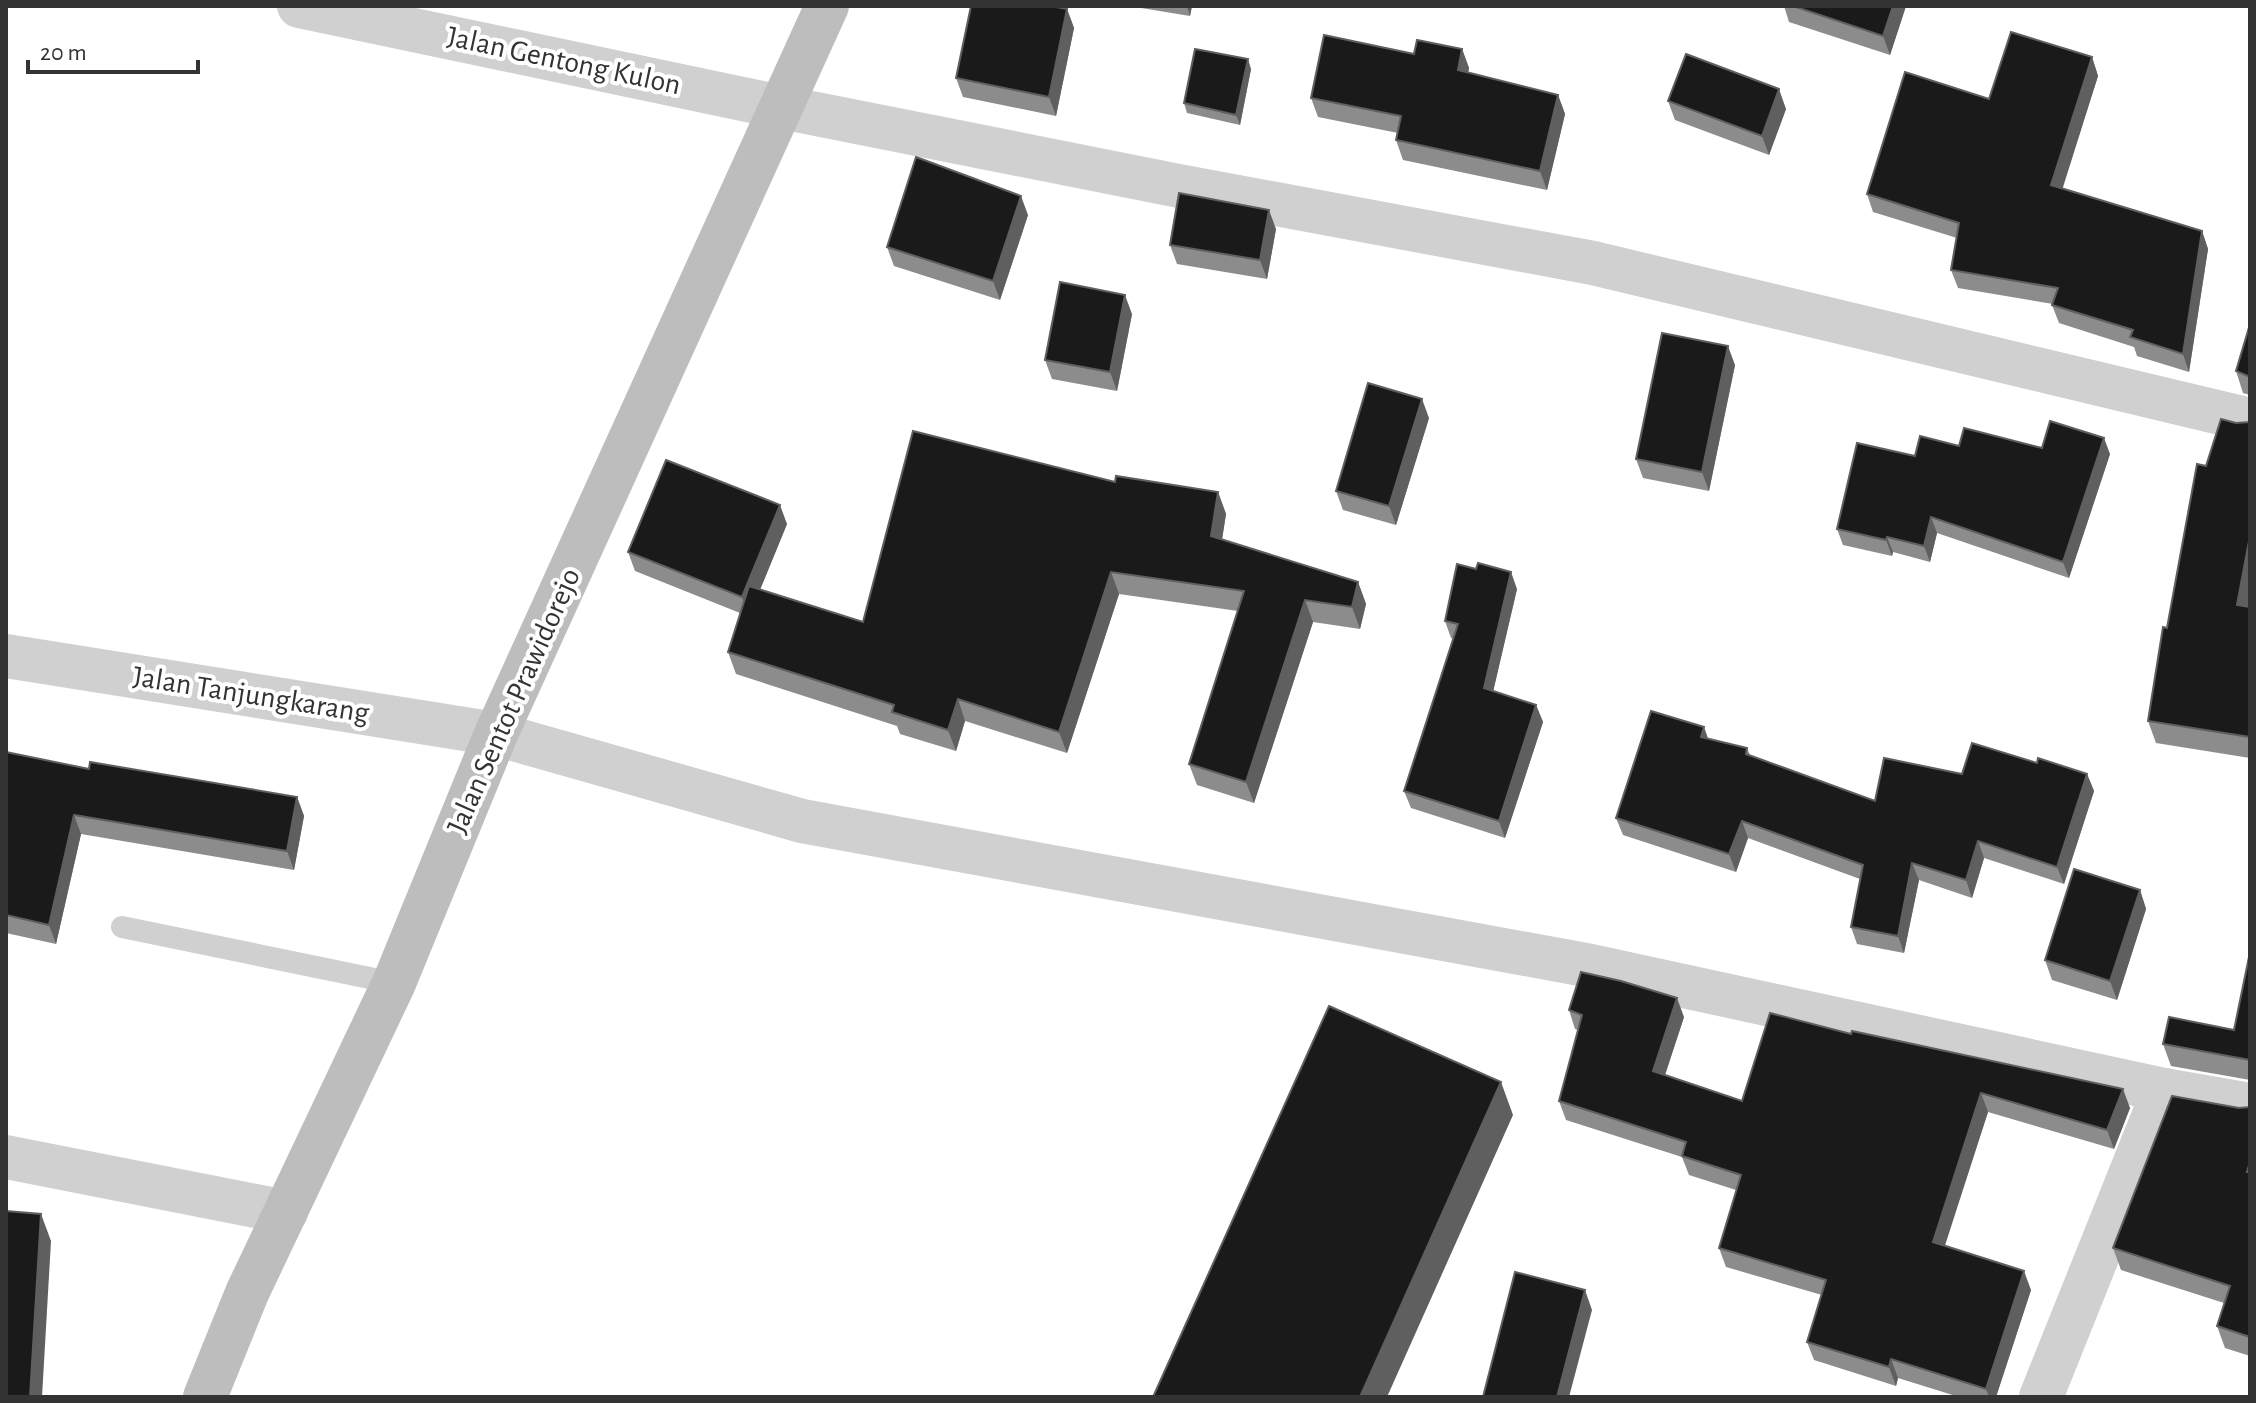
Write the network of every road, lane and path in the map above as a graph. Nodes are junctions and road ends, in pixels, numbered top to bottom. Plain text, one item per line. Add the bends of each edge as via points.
1 (299, 6) edge
2 (827, 6) edge
3 (781, 107) junction
4 (2250, 420) edge
5 (6, 656) edge
6 (496, 734) junction
7 (122, 927) dead end
8 (394, 983) junction
9 (2164, 1090) junction
10 (2250, 1105) edge
11 (6, 1157) edge
12 (286, 1212) junction
13 (205, 1397) edge
14 (2041, 1397) edge

1 - 3 street, Jalan Gentong Kulon
2 - 3 main road, Jalan Sentot Prawidorejo
3 - 4 street, Jalan Gentong Kulon via 1593,263
3 - 6 main road, Jalan Sentot Prawidorejo
5 - 6 street, Jalan Tanjungkarang
6 - 8 main road, Jalan Sentot Prawidorejo
6 - 9 street, Jalan Tanjungkarang via 802,821 1591,966
7 - 8 lane
8 - 12 main road, Jalan Sentot Prawidorejo
9 - 10 street, Jalan Tanjungkarang
9 - 14 street
11 - 12 street
12 - 13 main road, Jalan Sentot Prawidorejo

